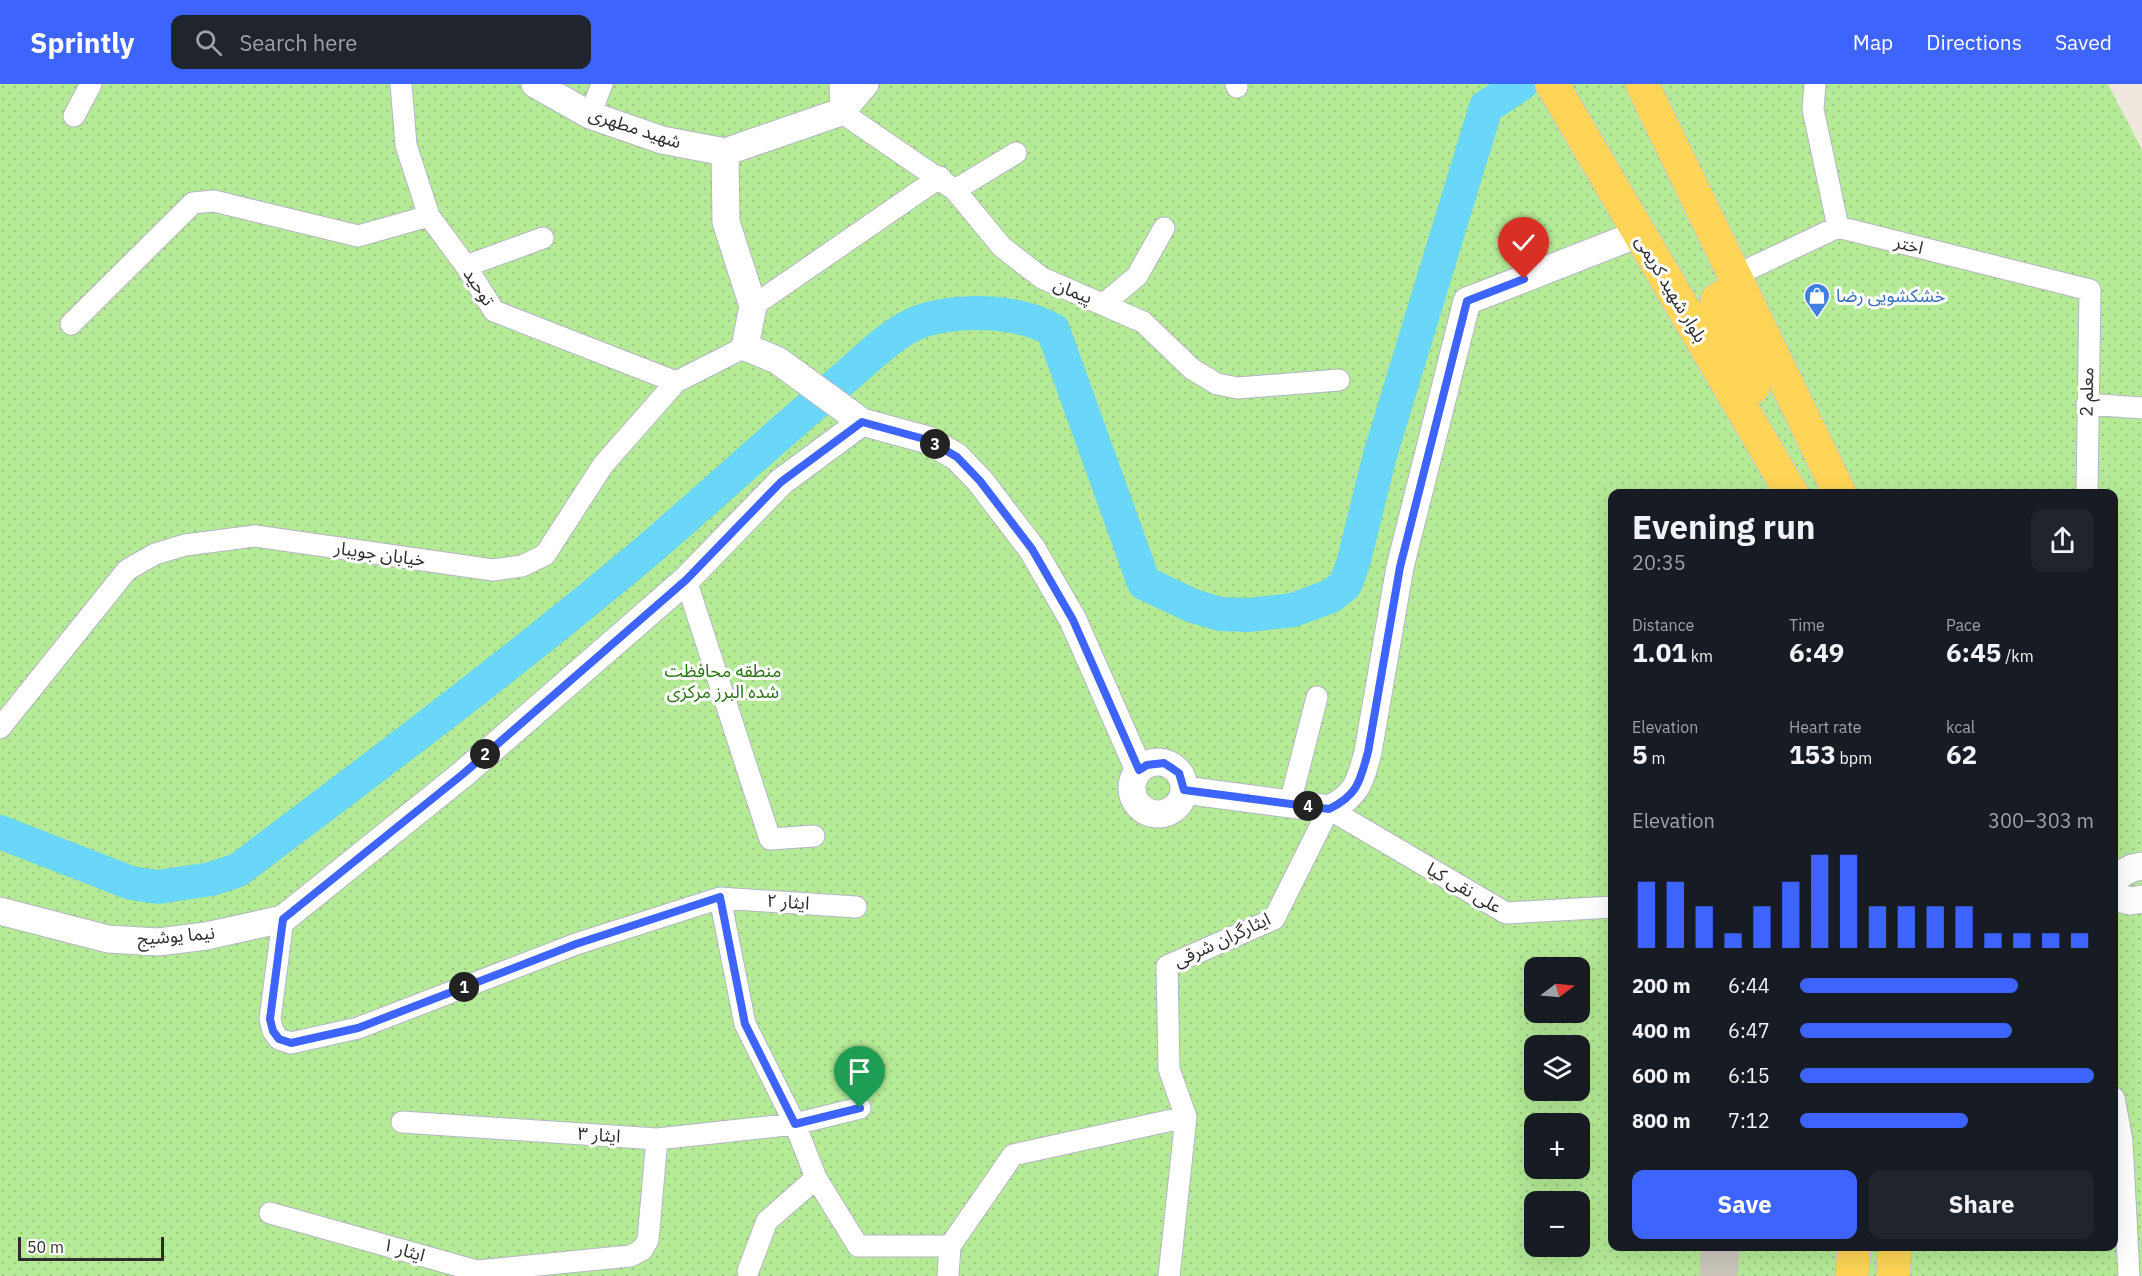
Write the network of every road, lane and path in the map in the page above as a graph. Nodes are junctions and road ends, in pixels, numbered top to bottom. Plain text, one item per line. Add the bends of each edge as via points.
1 (92, 84) edge
2 (401, 84) edge
3 (535, 84) edge
4 (602, 84) edge
5 (840, 84) edge
6 (865, 84) edge
7 (1552, 84) edge
8 (1642, 84) edge
9 (1815, 84) edge
10 (841, 112) junction
11 (590, 115) junction
12 (74, 116) dead end
13 (724, 153) junction
14 (1016, 153) dead end
15 (948, 184) junction
16 (429, 216) junction
17 (1838, 227) junction
18 (1164, 228) dead end
19 (1638, 234) junction
20 (543, 238) dead end
21 (466, 266) junction
22 (1736, 275) junction
23 (2090, 290) joint
24 (1105, 303) junction
25 (753, 306) junction
26 (72, 324) dead end
27 (1758, 325) junction
28 (745, 347) junction
29 (1339, 380) dead end
30 (676, 382) junction
31 (2087, 404) junction
32 (2142, 408) edge
33 (857, 419) junction
34 (1786, 484) edge
35 (1838, 489) edge
36 (2087, 489) edge
37 (686, 580) junction
38 (1317, 697) dead end
39 (0, 728) edge
40 (1139, 770) junction
41 (1184, 790) junction
42 (1290, 803) junction
43 (1329, 809) junction
44 (814, 836) dead end
45 (2142, 866) edge
46 (2118, 876) edge
47 (720, 897) junction
48 (2118, 898) edge
49 (2142, 899) edge
50 (856, 907) dead end
51 (1608, 907) edge
52 (0, 911) edge
53 (283, 919) junction
54 (860, 1108) dead end
55 (1186, 1117) junction
56 (2118, 1120) edge
57 (402, 1122) dead end
58 (795, 1124) junction
59 (657, 1139) junction
60 (816, 1178) junction
61 (270, 1213) dead end
62 (950, 1246) junction
63 (1854, 1251) edge
64 (1895, 1251) edge
65 (748, 1271) dead end
66 (948, 1276) edge
67 (1169, 1276) edge
68 (1852, 1276) edge
69 (1893, 1276) edge
70 (2129, 1276) edge

1 - 12 street
2 - 16 street, توحید via 406,145
3 - 11 street, شهید مطهری
4 - 11 street
5 - 10 street
6 - 10 street
7 - 19 main road, بلوار شهید کریمی
8 - 22 main road
9 - 17 street via 1813,110
10 - 13 street
10 - 15 street, پیمان
11 - 13 street, شهید مطهری via 662,140
13 - 25 street via 726,222
14 - 15 street
15 - 24 street, پیمان via 1002,247 1042,278
15 - 25 street
16 - 21 street, توحید
16 - 26 street via 358,236 214,201 193,203
17 - 22 street
17 - 23 street, اختر
18 - 24 street via 1137,276
19 - 34 main road, بلوار شهید کریمی
19 - 43 street via 1467,301 1400,567 1368,752 1360,780 1349,799
20 - 21 street
21 - 30 street, توحید via 494,311
22 - 27 main road
23 - 31 street, معلم 2
24 - 29 street, پیمان via 1143,322 1192,369 1217,384 1238,388
25 - 28 street
27 - 34 main road via 1738,294 1723,295 1717,300 1717,317 1776,431
27 - 35 main road
28 - 30 street, خیابان جویبار
28 - 33 street via 777,360
30 - 39 street, خیابان جویبار via 603,465 545,555 522,566 494,570 255,536 185,545 155,554 128,570
31 - 32 street
31 - 36 street, معلم 2
33 - 37 street via 781,482
33 - 40 street via 928,440 957,457 980,481 1032,549 1073,620
37 - 44 street via 770,838
37 - 53 street via 463,774
38 - 42 street
40 - 41 street via 1164,763 1179,773
40 - 41 street via 1132,785 1133,797 1147,812 1171,812
41 - 42 street
42 - 43 street
43 - 51 street, علی نقی کیا via 1506,913
43 - 55 street, ایثارگران شرقی via 1274,919 1167,966 1169,1069
45 - 46 street
47 - 50 street, ایثار ۲
47 - 53 street via 576,944 358,1028 291,1043 279,1039 270,1019
47 - 58 street via 745,1024
48 - 49 street
52 - 53 street, نیما یوشیج via 108,939 158,942
54 - 58 street, ایثار ۳
55 - 62 street via 1013,1155
55 - 67 street
56 - 70 street
57 - 59 street, ایثار ۳
58 - 59 street, ایثار ۳
58 - 60 street
59 - 61 street, ایثار ۱ via 648,1240 642,1250 630,1256 477,1270
60 - 62 street via 858,1246
60 - 65 street via 766,1221
62 - 66 street
63 - 68 main road
64 - 69 main road

